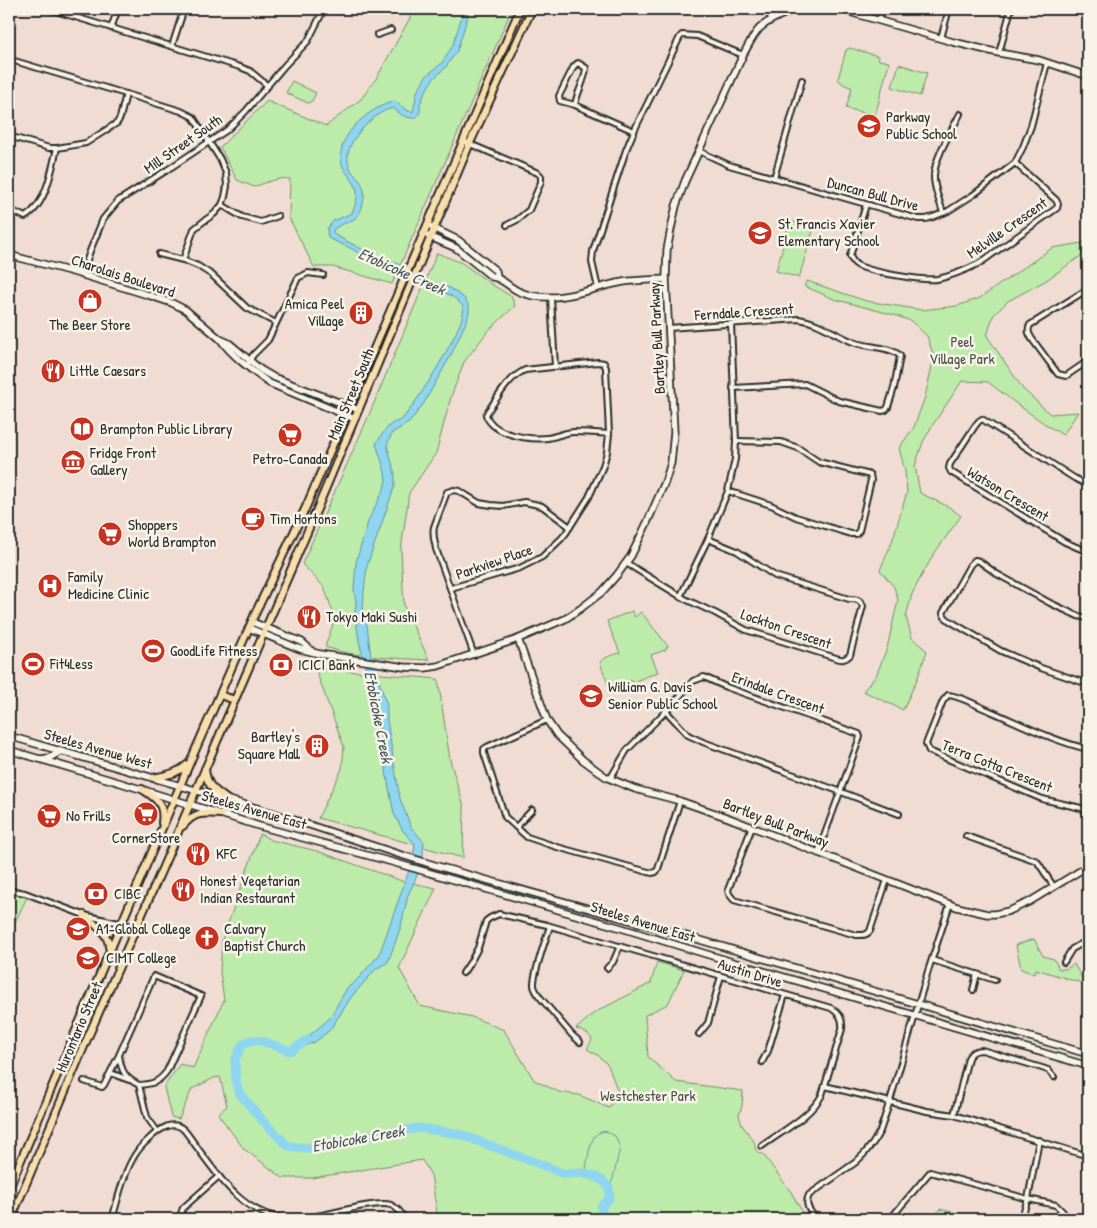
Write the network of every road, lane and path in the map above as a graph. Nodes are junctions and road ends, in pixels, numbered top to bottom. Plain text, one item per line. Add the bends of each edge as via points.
1 (50, 9) edge
2 (118, 9) edge
3 (184, 9) edge
4 (324, 9) edge
5 (520, 9) edge
6 (532, 9) edge
7 (765, 9) edge
8 (796, 9) edge
9 (839, 9) edge
10 (882, 9) edge
11 (949, 9) edge
12 (1011, 9) edge
13 (1084, 9) edge
14 (1088, 11) edge
15 (772, 19) junction
16 (879, 20) junction
17 (111, 28) junction
18 (391, 30) dead end
19 (377, 35) dead end
20 (941, 38) junction
21 (172, 46) junction
22 (999, 53) junction
23 (743, 55) junction
24 (9, 60) edge
25 (1048, 63) junction
26 (1088, 76) edge
27 (802, 80) dead end
28 (268, 86) junction
29 (126, 94) junction
30 (576, 105) junction
31 (960, 114) dead end
32 (634, 131) junction
33 (9, 136) edge
34 (209, 142) junction
35 (467, 142) junction
36 (57, 148) junction
37 (699, 152) junction
38 (1015, 163) junction
39 (774, 178) junction
40 (222, 204) junction
41 (866, 205) junction
42 (11, 210) dead end
43 (943, 213) junction
44 (278, 216) dead end
45 (507, 225) dead end
46 (427, 226) junction
47 (434, 229) junction
48 (423, 234) junction
49 (431, 237) junction
50 (159, 254) dead end
51 (9, 255) edge
52 (183, 260) junction
53 (323, 275) dead end
54 (82, 276) junction
55 (497, 277) junction
56 (666, 279) junction
57 (598, 288) junction
58 (1088, 289) edge
59 (550, 298) junction
60 (276, 324) junction
61 (731, 324) junction
62 (668, 328) junction
63 (1088, 360) edge
64 (248, 363) junction
65 (555, 367) junction
66 (734, 388) junction
67 (349, 406) junction
68 (358, 410) junction
69 (345, 415) junction
70 (355, 419) junction
71 (609, 434) junction
72 (736, 441) junction
73 (1088, 485) edge
74 (728, 491) junction
75 (570, 527) junction
76 (708, 539) junction
77 (1088, 552) edge
78 (626, 563) junction
79 (451, 588) junction
80 (680, 597) junction
81 (1088, 618) edge
82 (250, 625) junction
83 (265, 631) junction
84 (518, 639) junction
85 (474, 655) junction
86 (1088, 684) edge
87 (220, 695) junction
88 (235, 700) junction
89 (666, 711) junction
90 (547, 720) junction
91 (9, 736) edge
92 (1088, 749) edge
93 (9, 750) edge
94 (60, 752) junction
95 (39, 759) junction
96 (191, 760) junction
97 (205, 768) junction
98 (153, 778) junction
99 (610, 779) junction
100 (180, 786) junction
101 (142, 789) junction
102 (196, 790) junction
103 (840, 792) junction
104 (174, 799) junction
105 (228, 800) junction
106 (680, 801) junction
107 (190, 804) junction
108 (532, 810) dead end
109 (1088, 812) edge
110 (221, 814) junction
111 (899, 814) dead end
112 (516, 827) junction
113 (752, 827) junction
114 (160, 832) junction
115 (176, 835) junction
116 (966, 836) dead end
117 (818, 853) junction
118 (1088, 866) edge
119 (887, 880) junction
120 (1054, 887) junction
121 (9, 890) edge
122 (950, 904) junction
123 (84, 915) junction
124 (121, 924) junction
125 (550, 926) junction
126 (136, 927) junction
127 (1088, 940) edge
128 (620, 946) junction
129 (110, 951) junction
130 (932, 960) junction
131 (1064, 962) dead end
132 (607, 968) dead end
133 (463, 972) dead end
134 (977, 974) junction
135 (721, 976) junction
136 (996, 980) dead end
137 (973, 990) dead end
138 (785, 995) junction
139 (919, 1004) junction
140 (915, 1015) junction
141 (700, 1034) dead end
142 (580, 1042) dead end
143 (1088, 1054) edge
144 (119, 1055) junction
145 (762, 1062) dead end
146 (1088, 1066) edge
147 (111, 1073) junction
148 (1054, 1077) dead end
149 (84, 1080) dead end
150 (133, 1082) junction
151 (139, 1085) junction
152 (826, 1086) junction
153 (890, 1101) junction
154 (954, 1115) junction
155 (157, 1131) junction
156 (1039, 1140) junction
157 (762, 1146) dead end
158 (1088, 1156) edge
159 (218, 1176) junction
160 (9, 1188) edge
161 (1028, 1200) junction
162 (339, 1212) junction
163 (11, 1219) edge
164 (112, 1219) edge
165 (179, 1219) edge
166 (287, 1219) edge
167 (302, 1219) edge
168 (340, 1219) edge
169 (404, 1219) edge
170 (816, 1219) edge
171 (890, 1219) edge
172 (1021, 1219) edge
173 (1066, 1219) edge

1 - 17 street
2 - 17 street
3 - 21 street
4 - 28 street, Mill Street South via 308,41
5 - 35 main road, Main Street South
6 - 35 main road, Main Street South
7 - 15 street
8 - 15 street, Bartley Bull Parkway
9 - 16 street
10 - 16 street
11 - 20 street
12 - 22 street
13 - 14 street
15 - 23 street, Bartley Bull Parkway via 759,28
16 - 20 street
17 - 21 street
18 - 19 street
20 - 22 street
21 - 28 street via 250,71
22 - 25 street
23 - 32 street via 697,36 682,35
23 - 37 street, Bartley Bull Parkway
24 - 29 street
25 - 26 street
25 - 38 street, Duncan Bull Drive via 1031,126
27 - 39 street
28 - 34 street, Mill Street South via 227,130
29 - 34 street via 193,117
29 - 36 street via 117,122 86,143
30 - 30 street via 560,101 559,96 578,63 586,68
30 - 32 street
31 - 43 street via 934,170
32 - 57 street via 594,251 592,262
33 - 36 street
34 - 40 street via 226,173 227,186
34 - 54 street, Mill Street South via 118,201 103,220
35 - 45 street via 541,176 529,210
35 - 46 main road, Main Street South
35 - 47 main road, Main Street South
36 - 42 street via 46,190 36,208 25,217
37 - 39 street, Duncan Bull Drive
37 - 56 street, Bartley Bull Parkway via 676,206 667,250
38 - 41 street, Melville Crescent via 1056,200 1057,208 980,262 951,276 916,279 869,270 853,262 850,256
38 - 43 street, Duncan Bull Drive
39 - 41 street, Duncan Bull Drive
40 - 44 street via 242,217 261,222
40 - 52 street via 194,229
41 - 43 street, Duncan Bull Drive via 918,219
46 - 47 street
46 - 48 main road, Main Street South
47 - 49 main road, Main Street South
47 - 55 street via 458,240 496,271
48 - 49 street
48 - 67 main road, Main Street South
49 - 55 street via 456,248 492,277
49 - 68 main road, Main Street South
50 - 52 street
51 - 54 street, Charolais Boulevard
52 - 60 street via 212,275 247,308
53 - 60 street via 308,273 298,278
54 - 64 street, Charolais Boulevard via 186,310 229,343
55 - 59 street via 519,292
56 - 57 street via 624,282
56 - 62 street, Bartley Bull Parkway
57 - 59 street
58 - 63 street via 1030,325 1028,333 1062,376
59 - 65 street
60 - 64 street via 268,340
61 - 62 street, Ferndale Crescent
61 - 66 street
61 - 66 street, Ferndale Crescent via 799,319 856,343 895,351 900,356 886,410 839,401 805,384
62 - 78 street, Bartley Bull Parkway via 674,432 671,462 647,523
64 - 67 street, Charolais Boulevard via 273,377
64 - 69 street, Charolais Boulevard via 269,383
65 - 71 street, Parkview Place via 604,364
65 - 71 street via 517,374 486,415 491,424 521,437 547,438 572,432
66 - 72 street
67 - 68 street, Charolais Boulevard
67 - 69 main road, Main Street South
68 - 70 main road, Main Street South
69 - 70 street, Charolais Boulevard
69 - 82 main road, Main Street South
70 - 83 main road, Main Street South
71 - 75 street, Parkview Place via 603,466
72 - 74 street
72 - 74 street via 781,442 798,448 819,462 870,475 871,480 856,534 796,518 772,505
73 - 77 street, Watson Crescent via 982,419 949,468 1065,542
74 - 76 street
75 - 79 street, Parkview Place via 542,558 520,568
75 - 79 street via 542,506 524,502 490,505 479,503 459,491 447,492 433,532
76 - 80 street
76 - 80 street, Lockton Crescent via 736,551 775,576 861,602 863,606 850,655 843,660 746,630
78 - 80 street, Lockton Crescent
78 - 84 street, Bartley Bull Parkway via 602,592 580,610
79 - 85 street
81 - 86 street via 1050,603 975,560 943,613 950,621 1001,651
82 - 83 street, Bartley Bull Parkway
82 - 87 main road, Main Street South
83 - 85 street, Bartley Bull Parkway via 302,642 320,654 404,667 438,666
83 - 88 main road, Main Street South
84 - 85 street, Bartley Bull Parkway
84 - 90 street, Bartley Bull Parkway
87 - 88 main road
87 - 96 main road, Main Street South
88 - 97 main road, Main Street South
89 - 99 street, Erindale Crescent via 627,750
89 - 103 street via 688,735 703,742
89 - 103 street, Erindale Crescent via 693,681 704,677 858,734 860,737
90 - 99 street, Bartley Bull Parkway via 557,736
90 - 112 street via 484,749 506,816
91 - 94 street, Steeles Avenue West
92 - 109 street, Terra Cotta Crescent via 1047,736 948,695 926,744 928,751 1042,798
93 - 95 street, Steeles Avenue West
94 - 95 street via 50,758
94 - 98 street, Steeles Avenue West
95 - 101 street, Steeles Avenue West
96 - 98 main road via 175,773
96 - 100 main road, Main Street South
97 - 102 main road, Main Street South
97 - 105 main road via 208,783
98 - 100 street, Steeles Avenue West
99 - 106 street, Bartley Bull Parkway
100 - 102 street, Steeles Avenue West
100 - 104 main road, Hurontario Street
101 - 104 street, Steeles Avenue West
101 - 114 main road via 161,807
102 - 105 street, Steeles Avenue East
102 - 107 main road, Hurontario Street
103 - 111 street
103 - 117 street, Erindale Crescent
104 - 107 street, Steeles Avenue West
104 - 114 main road, Hurontario Street
105 - 139 street, Steeles Avenue East via 444,868
106 - 112 street via 658,868 652,873 557,847 527,836
106 - 113 street, Bartley Bull Parkway
107 - 110 street, Steeles Avenue East
107 - 115 main road, Hurontario Street
108 - 112 street
110 - 115 main road via 194,816
110 - 140 street, Steeles Avenue East
113 - 117 street, Bartley Bull Parkway
113 - 119 street via 728,890 734,900 864,935 870,931
114 - 124 main road, Hurontario Street
115 - 126 main road, Hurontario Street
116 - 120 street via 1037,860
117 - 119 street, Bartley Bull Parkway
118 - 120 street, Bartley Bull Parkway
119 - 122 street, Bartley Bull Parkway
120 - 122 street, Bartley Bull Parkway via 1016,908 995,914
121 - 123 street via 25,892
122 - 130 street
123 - 124 street
123 - 129 main road via 104,934
124 - 126 street
124 - 129 main road, Hurontario Street
125 - 128 street, Austin Drive
125 - 133 street, Austin Drive via 506,914 494,916 486,922 478,948
125 - 142 street via 535,975 535,990
126 - 163 main road, Hurontario Street
127 - 131 street via 1072,949
128 - 132 street
128 - 135 street, Austin Drive
129 - 160 main road, Hurontario Street
130 - 134 street
130 - 139 street
134 - 136 street
134 - 137 street
135 - 138 street, Austin Drive
135 - 141 street via 708,1023
138 - 145 street
138 - 152 street, Austin Drive via 832,1008 841,1018 842,1029
139 - 140 street
139 - 143 street, Steeles Avenue East
140 - 146 street, Steeles Avenue East
140 - 153 street
144 - 147 street
144 - 150 street via 124,1073
144 - 151 street via 154,976 201,996 167,1071 156,1081
147 - 149 street via 102,1087
147 - 150 street
148 - 154 street via 1042,1068 982,1050 973,1051 968,1058
150 - 151 street
151 - 155 street via 148,1117
152 - 153 street
152 - 157 street via 820,1100 807,1114
153 - 154 street
153 - 170 street via 880,1131 864,1154 808,1197 807,1205
154 - 156 street
155 - 159 street via 171,1125 182,1127
155 - 164 street via 132,1160
156 - 158 street
156 - 161 street
159 - 165 street via 183,1208
159 - 166 street via 256,1210
161 - 171 street via 930,1172
161 - 172 street
161 - 173 street via 1056,1205
162 - 167 street
162 - 168 street
162 - 169 street via 385,1204 399,1210

